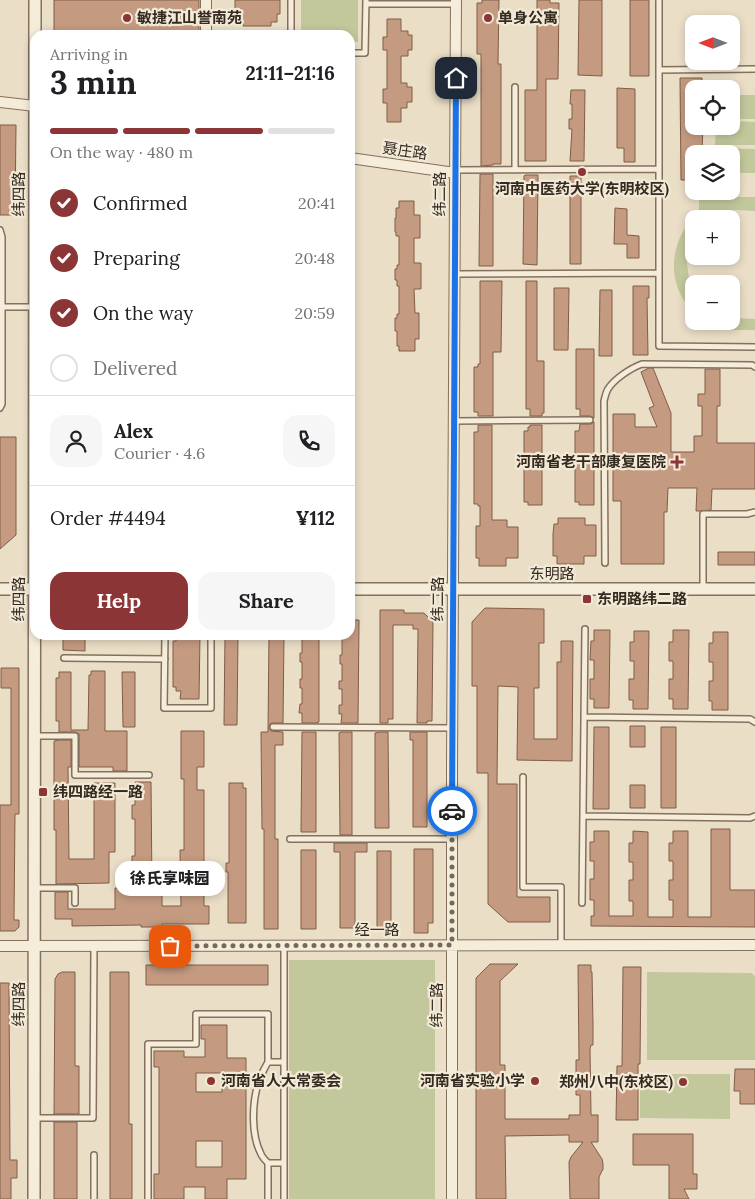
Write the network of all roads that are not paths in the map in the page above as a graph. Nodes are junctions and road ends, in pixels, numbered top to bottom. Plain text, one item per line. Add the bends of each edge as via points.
1 (35, 0) edge
2 (206, 0) edge
3 (291, 0) edge
4 (659, 0) edge
5 (366, 2) edge
6 (456, 2) edge
7 (35, 30) edge
8 (206, 30) edge
9 (290, 30) edge
10 (355, 53) edge
11 (755, 68) edge
12 (659, 70) junction
13 (515, 86) dead end
14 (0, 102) edge
15 (30, 105) edge
16 (355, 159) edge
17 (515, 170) junction
18 (658, 170) junction
19 (455, 172) junction
20 (0, 230) edge
21 (659, 273) junction
22 (454, 274) junction
23 (2, 307) junction
24 (30, 307) edge
25 (755, 347) edge
26 (755, 367) edge
27 (1, 405) edge
28 (590, 420) dead end
29 (454, 421) junction
30 (755, 512) edge
31 (605, 563) dead end
32 (0, 589) edge
33 (30, 589) edge
34 (355, 589) edge
35 (453, 589) junction
36 (703, 589) junction
37 (755, 589) edge
38 (584, 629) dead end
39 (35, 640) edge
40 (165, 640) edge
41 (211, 640) edge
42 (64, 658) dead end
43 (165, 659) junction
44 (584, 717) junction
45 (755, 722) edge
46 (273, 727) dead end
47 (452, 728) junction
48 (34, 736) junction
49 (150, 775) dead end
50 (523, 777) dead end
51 (582, 816) junction
52 (755, 816) edge
53 (452, 838) junction
54 (290, 839) dead end
55 (34, 888) junction
56 (75, 903) dead end
57 (582, 903) dead end
58 (452, 945) junction
59 (561, 945) junction
60 (755, 945) edge
61 (0, 946) edge
62 (34, 946) junction
63 (94, 946) junction
64 (284, 946) junction
65 (268, 1062) junction
66 (284, 1062) junction
67 (34, 1118) junction
68 (94, 1154) dead end
69 (268, 1163) junction
70 (284, 1163) junction
71 (34, 1199) edge
72 (94, 1199) edge
73 (148, 1199) edge
74 (268, 1199) edge
75 (284, 1199) edge
76 (452, 1199) edge

1 - 7 street, 纬四路
2 - 8 street
3 - 9 lane
4 - 12 lane
5 - 6 lane
5 - 10 lane via 366,53
6 - 19 street, 纬二路
11 - 12 lane
12 - 18 lane
13 - 17 lane
14 - 15 street
16 - 19 street, 聂庄路
17 - 18 lane
17 - 19 lane
18 - 21 lane
19 - 22 street, 纬二路
20 - 23 lane
21 - 22 lane
21 - 25 lane via 659,346
22 - 29 street, 纬二路
23 - 24 lane
23 - 27 lane
26 - 31 lane via 642,364 619,377 609,388 604,401
28 - 29 lane
29 - 35 street, 纬二路
30 - 36 lane via 703,514
32 - 33 street
34 - 35 street, 东明路
35 - 36 street, 东明路
35 - 47 street, 纬二路
36 - 37 street, 东明路
38 - 44 lane
39 - 48 street, 纬四路
40 - 43 lane
41 - 43 lane via 211,708 164,708
42 - 43 lane
44 - 45 lane via 750,719
44 - 51 lane
46 - 47 lane
47 - 53 street, 纬二路
48 - 49 lane via 75,736 75,775
48 - 55 street, 纬四路
50 - 59 lane via 523,887 561,887
51 - 52 lane
51 - 57 lane
53 - 54 lane
53 - 58 street, 纬二路
55 - 56 lane via 75,888
55 - 62 street, 纬四路
58 - 59 street, 经一路
58 - 64 street, 经一路
58 - 76 street, 纬二路
59 - 60 street, 经一路
61 - 62 street, 经一路
62 - 63 street, 经一路
62 - 67 street, 纬四路
63 - 64 street, 经一路
63 - 67 lane via 93,1118
64 - 66 lane
65 - 66 lane
65 - 69 lane via 258,1082 253,1119 260,1153
65 - 73 lane via 268,1014 196,1014 196,1044 148,1044
66 - 70 lane
67 - 71 street, 纬四路
68 - 72 lane
69 - 70 lane
69 - 74 lane
70 - 75 lane

